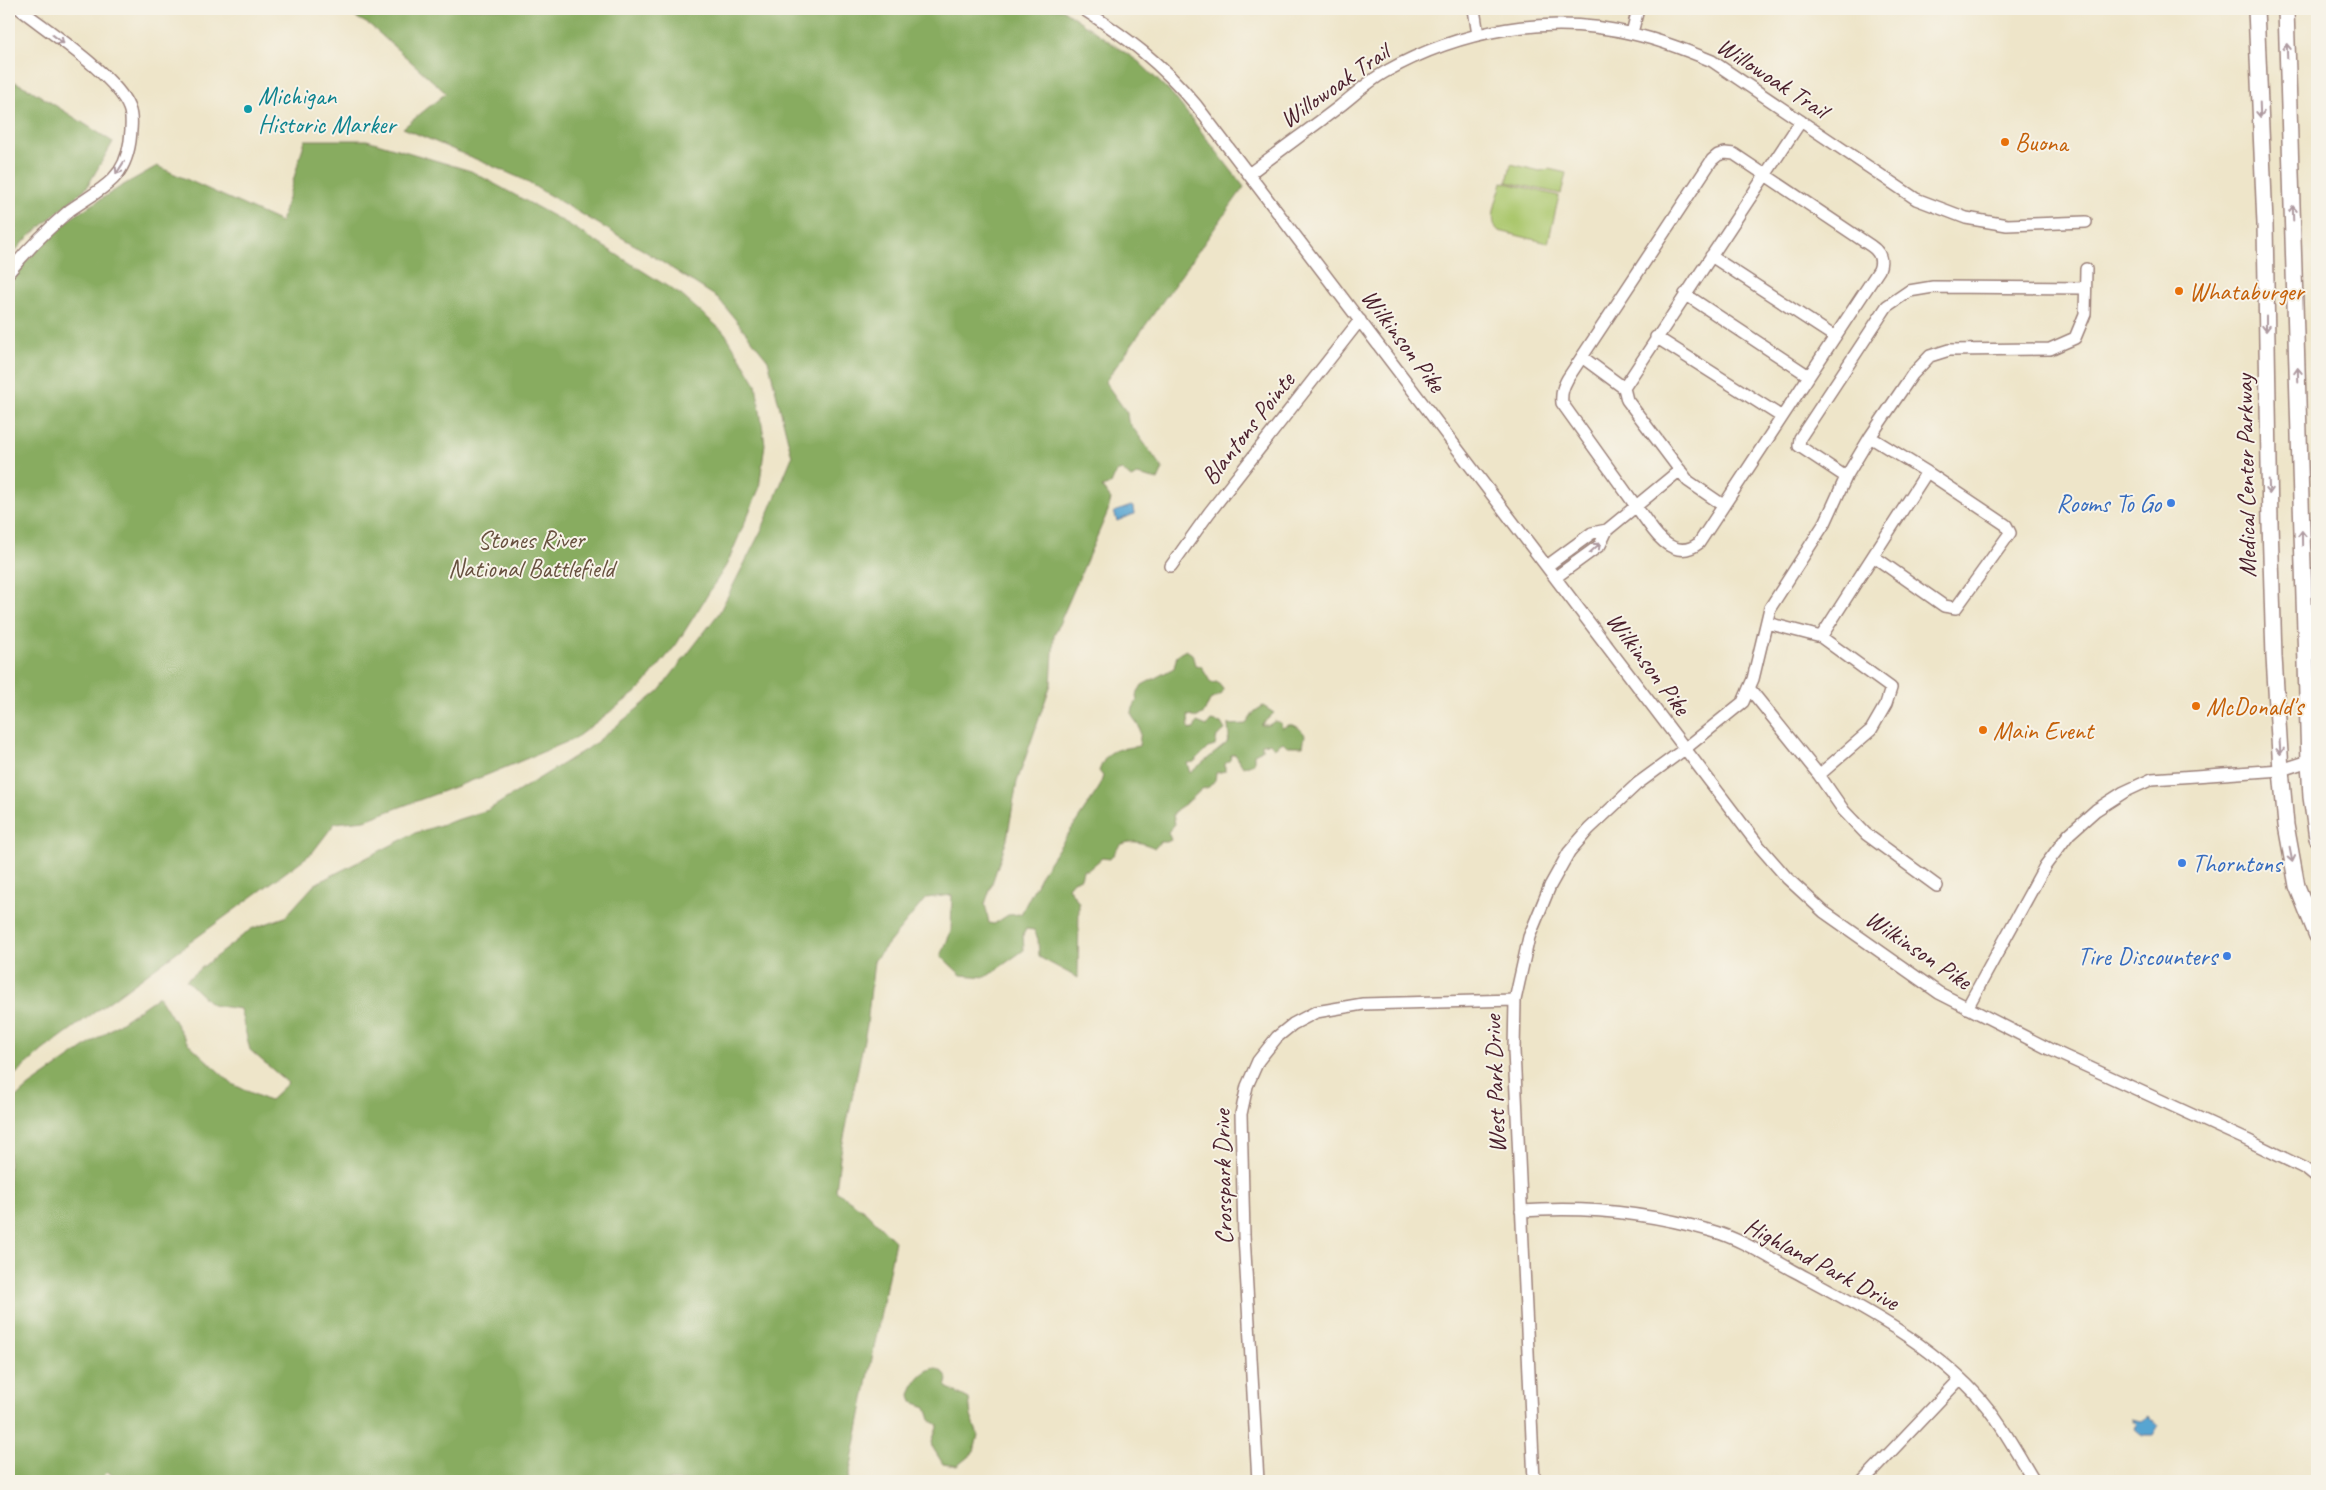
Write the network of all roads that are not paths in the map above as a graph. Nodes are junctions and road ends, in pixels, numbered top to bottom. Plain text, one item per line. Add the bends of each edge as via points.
1 (20, 9) edge
2 (1084, 9) edge
3 (1474, 9) edge
4 (1638, 9) edge
5 (2256, 9) edge
6 (2286, 9) edge
7 (1632, 33) junction
8 (1478, 35) junction
9 (1801, 121) junction
10 (1249, 174) junction
11 (1765, 174) junction
12 (2086, 222) dead end
13 (1711, 256) junction
14 (2086, 269) dead end
15 (9, 272) edge
16 (2085, 288) junction
17 (1685, 294) junction
18 (1360, 320) junction
19 (1656, 337) junction
20 (1835, 337) junction
21 (1582, 356) junction
22 (1809, 376) junction
23 (1624, 388) junction
24 (1782, 417) junction
25 (1870, 437) junction
26 (1680, 470) junction
27 (1927, 472) junction
28 (1846, 476) junction
29 (1723, 505) junction
30 (1636, 506) junction
31 (1607, 530) junction
32 (1873, 556) junction
33 (1171, 566) dead end
34 (1548, 566) junction
35 (1556, 577) junction
36 (1767, 623) junction
37 (1822, 637) junction
38 (1749, 688) junction
39 (1686, 748) junction
40 (2313, 761) edge
41 (2281, 770) junction
42 (1819, 776) junction
43 (2317, 838) edge
44 (1937, 886) dead end
45 (2317, 936) edge
46 (1515, 1000) junction
47 (1967, 1008) junction
48 (2317, 1178) edge
49 (1521, 1211) junction
50 (1960, 1379) junction
51 (1258, 1481) edge
52 (1534, 1481) edge
53 (1863, 1481) edge
54 (2034, 1481) edge

1 -> 15 street via 107,77 121,92 129,108 132,126 124,164 113,179 42,236
2 - 10 street, Wilkinson Pike via 1130,40 1167,72
3 - 8 street
4 - 7 street
5 -> 41 main road, Medical Center Parkway via 2265,224 2274,657
40 -> 6 main road
7 - 8 street, Willowoak Trail via 1545,25
7 - 9 street, Willowoak Trail via 1712,61
8 - 10 street, Willowoak Trail via 1434,47 1384,73
9 - 11 street
9 - 12 street, Willowoak Trail via 1916,199 1966,218 2007,225
10 - 18 street, Wilkinson Pike
11 - 13 street
11 - 20 street via 1877,250 1881,257 1880,270
11 - 21 street via 1734,154 1718,155
13 - 17 street
13 - 20 street
14 - 16 street, West Park Drive
16 - 25 street, West Park Drive via 2085,314 2075,338 2050,349 1949,350 1930,356 1912,376
16 - 28 street via 1933,287 1909,291 1887,306 1800,438 1799,446
17 - 19 street
17 - 22 street
18 - 33 street, Blantons Pointe
18 - 34 street, Wilkinson Pike
19 - 23 street
19 - 24 street
20 - 22 street
21 - 23 street
21 - 30 street via 1562,388 1562,403
22 - 24 street
23 - 26 street via 1627,400
24 - 29 street
25 - 27 street
25 - 28 street, West Park Drive
26 - 29 street via 1697,488
26 - 30 street
27 - 32 street
27 - 32 street via 2006,525 2010,533 1956,608 1944,606
28 - 36 street, West Park Drive via 1826,521 1770,608
29 - 30 street via 1699,543 1686,550 1669,547
30 - 31 street
31 - 34 street via 1592,533
35 -> 31 street via 1600,545
32 - 37 street
34 - 35 street, Wilkinson Pike
35 - 39 street, Wilkinson Pike
36 - 37 street
36 - 38 street, West Park Drive
37 - 42 street via 1891,688 1871,730
38 - 39 street, West Park Drive via 1743,702
38 - 42 street
39 - 46 street, West Park Drive via 1611,807 1569,852 1534,921
39 - 47 street, Wilkinson Pike via 1760,846 1799,890 1912,976
40 - 41 street
40 - 43 main road via 2311,797
41 -> 45 main road, Medical Center Parkway via 2286,825 2297,886
41 - 47 street via 2152,779 2096,810 2069,834 2045,866
42 - 44 street via 1844,811 1866,834
46 - 49 street, West Park Drive
46 - 51 street, Crosspark Drive via 1376,1003 1316,1012 1277,1037 1258,1061 1247,1086 1241,1114 1244,1236
47 - 48 street, Wilkinson Pike via 2247,1140 2306,1169
49 - 50 street, Highland Park Drive via 1630,1213 1715,1232 1889,1323 1918,1342
49 - 52 street, West Park Drive
50 - 53 street
50 - 54 street, Highland Park Drive via 1991,1413

